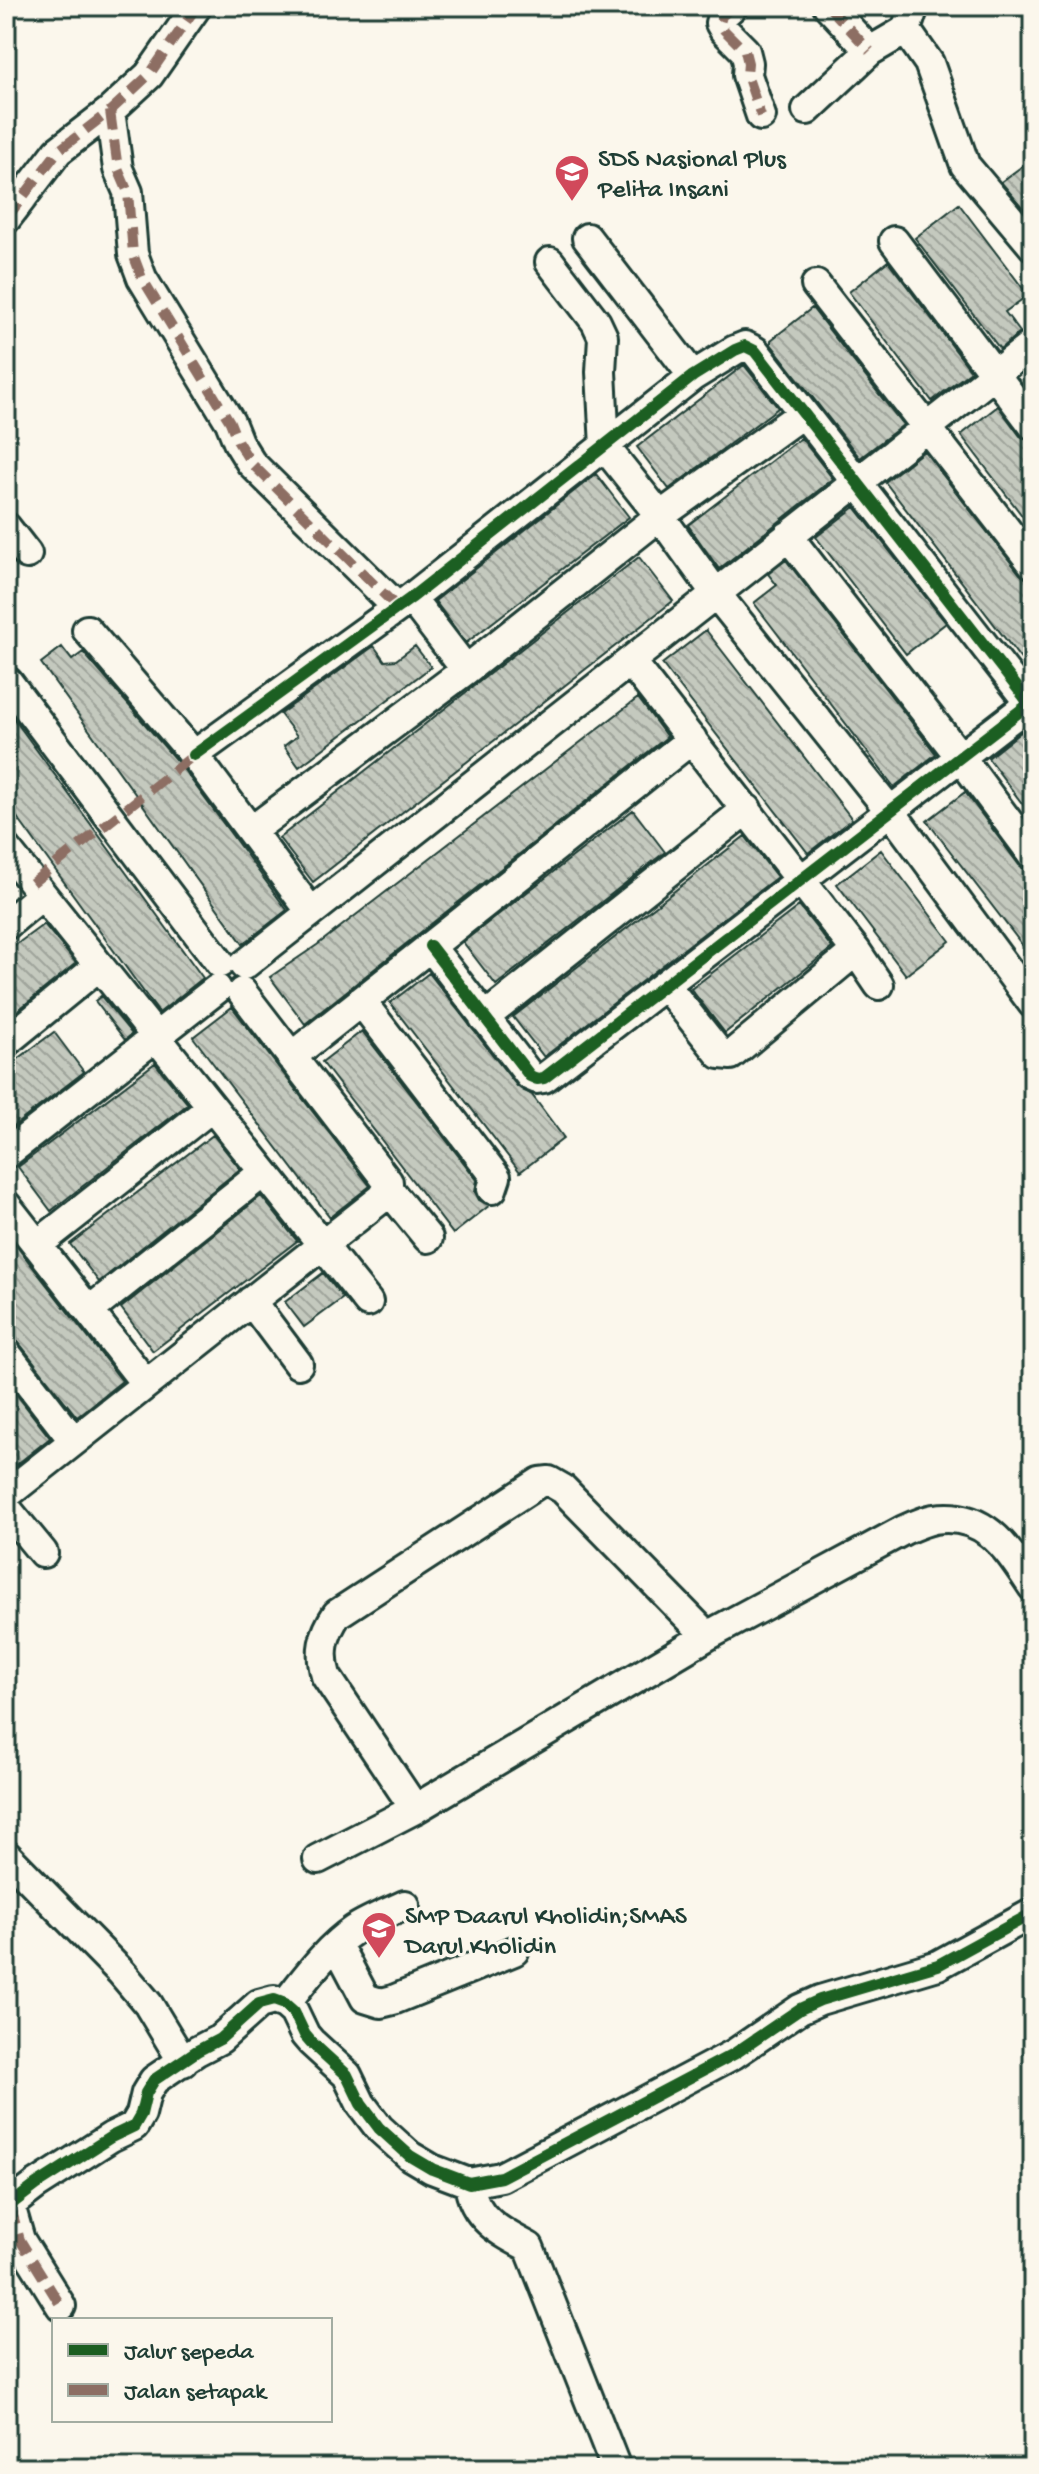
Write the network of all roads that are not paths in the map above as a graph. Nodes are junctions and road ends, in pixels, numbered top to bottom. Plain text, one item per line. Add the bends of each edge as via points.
1 (197, 6) edge
2 (733, 6) edge
3 (828, 6) edge
4 (910, 18) edge
5 (870, 51) junction
6 (807, 110) dead end
7 (110, 111) junction
8 (761, 116) dead end
9 (6, 219) edge
10 (587, 238) dead end
11 (894, 241) dead end
12 (1033, 246) edge
13 (550, 262) dead end
14 (816, 285) dead end
15 (1033, 344) edge
16 (994, 374) junction
17 (693, 376) junction
18 (803, 413) junction
19 (1033, 425) edge
20 (927, 427) junction
21 (605, 447) junction
22 (857, 482) junction
23 (660, 516) junction
24 (6, 527) edge
25 (788, 536) junction
26 (27, 554) dead end
27 (1033, 564) edge
28 (717, 595) junction
29 (404, 602) junction
30 (87, 630) dead end
31 (630, 661) junction
32 (466, 670) junction
33 (8, 682) edge
34 (1032, 704) edge
35 (692, 739) junction
36 (194, 755) junction
37 (961, 758) junction
38 (747, 809) junction
39 (891, 812) junction
40 (251, 831) junction
41 (6, 849) edge
42 (1033, 855) edge
43 (801, 879) junction
44 (42, 895) junction
45 (311, 912) junction
46 (6, 925) edge
47 (430, 946) junction
48 (856, 951) junction
49 (99, 966) junction
50 (231, 977) junction
51 (879, 985) dead end
52 (666, 986) junction
53 (361, 1001) junction
54 (1033, 1004) edge
55 (484, 1018) junction
56 (155, 1036) junction
57 (6, 1042) edge
58 (291, 1057) junction
59 (212, 1107) junction
60 (6, 1154) edge
61 (264, 1172) junction
62 (388, 1189) junction
63 (492, 1189) dead end
64 (6, 1205) edge
65 (428, 1238) dead end
66 (37, 1245) junction
67 (322, 1245) junction
68 (251, 1301) junction
69 (368, 1302) dead end
70 (89, 1311) junction
71 (6, 1353) edge
72 (298, 1364) dead end
73 (146, 1384) junction
74 (74, 1441) junction
75 (7, 1495) edge
76 (43, 1553) dead end
77 (1033, 1587) edge
78 (707, 1636) junction
79 (415, 1809) junction
80 (6, 1855) edge
81 (318, 1859) dead end
82 (405, 1905) dead end
83 (1033, 1913) edge
84 (337, 1945) junction
85 (514, 1951) dead end
86 (285, 2004) junction
87 (183, 2062) junction
88 (469, 2183) junction
89 (8, 2207) edge
90 (61, 2306) dead end
91 (616, 2468) edge

1 - 7 street via 149,75
2 - 8 street via 720,23 745,51
3 - 5 street
4 - 5 street
4 - 12 street via 965,165
5 - 6 street
7 - 9 street via 58,151
7 - 29 street via 118,169 128,192 133,254 142,278 238,442 251,463
10 - 17 street
11 - 16 street
13 - 21 street via 603,337
14 - 20 street
15 - 16 street
16 - 19 street
16 - 20 street
17 - 18 street via 740,347 751,347
17 - 21 street
18 - 22 street
18 - 23 street
20 - 22 street
20 - 27 street
21 - 23 street
21 - 29 street
22 - 25 street
22 - 34 street
23 - 28 street
23 - 32 street
24 - 26 street
25 - 28 street
25 - 37 street
28 - 31 street
28 - 39 street
29 - 32 street
29 - 36 street
30 - 36 street
31 - 35 street
31 - 45 street
32 - 40 street
33 - 50 street
34 - 37 street
35 - 38 street
35 - 47 street
36 - 40 street
37 - 39 street
37 - 42 street
38 - 43 street
38 - 55 street
39 - 43 street
39 - 54 street
40 - 45 street
41 - 44 street
43 - 48 street
43 - 52 street
44 - 46 street
44 - 49 street
45 - 50 street
47 - 53 street
47 - 55 street
48 - 51 street
48 - 52 street via 731,1055 720,1054
49 - 56 street
49 - 57 street
50 - 56 street
50 - 58 street
52 - 55 street via 544,1078 530,1076
53 - 58 street
53 - 63 street via 496,1177
56 - 59 street
56 - 60 street
58 - 62 street via 388,1182
59 - 61 street
59 - 66 street
61 - 67 street
61 - 70 street
62 - 65 street
62 - 67 street
64 - 66 street
66 - 70 street
67 - 68 street
67 - 69 street
68 - 72 street
68 - 73 street
70 - 73 street
71 - 74 street
73 - 74 street
74 - 75 street
75 - 76 street
77 - 78 street via 1007,1548 986,1529 964,1519 933,1519
78 - 79 street
78 - 79 street via 563,1489 540,1482 337,1614 327,1629 322,1644 326,1676
79 - 81 street
80 - 87 street via 121,1972 148,2004
82 - 84 street via 357,1928
83 - 88 street via 938,1965 800,2009 734,2054 501,2177
84 - 85 street via 365,1998 381,2003
84 - 86 street
86 - 87 street via 259,2004 220,2039
86 - 88 street via 311,2042 347,2075 379,2128 421,2163
87 - 89 street via 154,2080 134,2126
88 - 91 street via 473,2204 483,2217 529,2247
89 - 90 street via 20,2240

